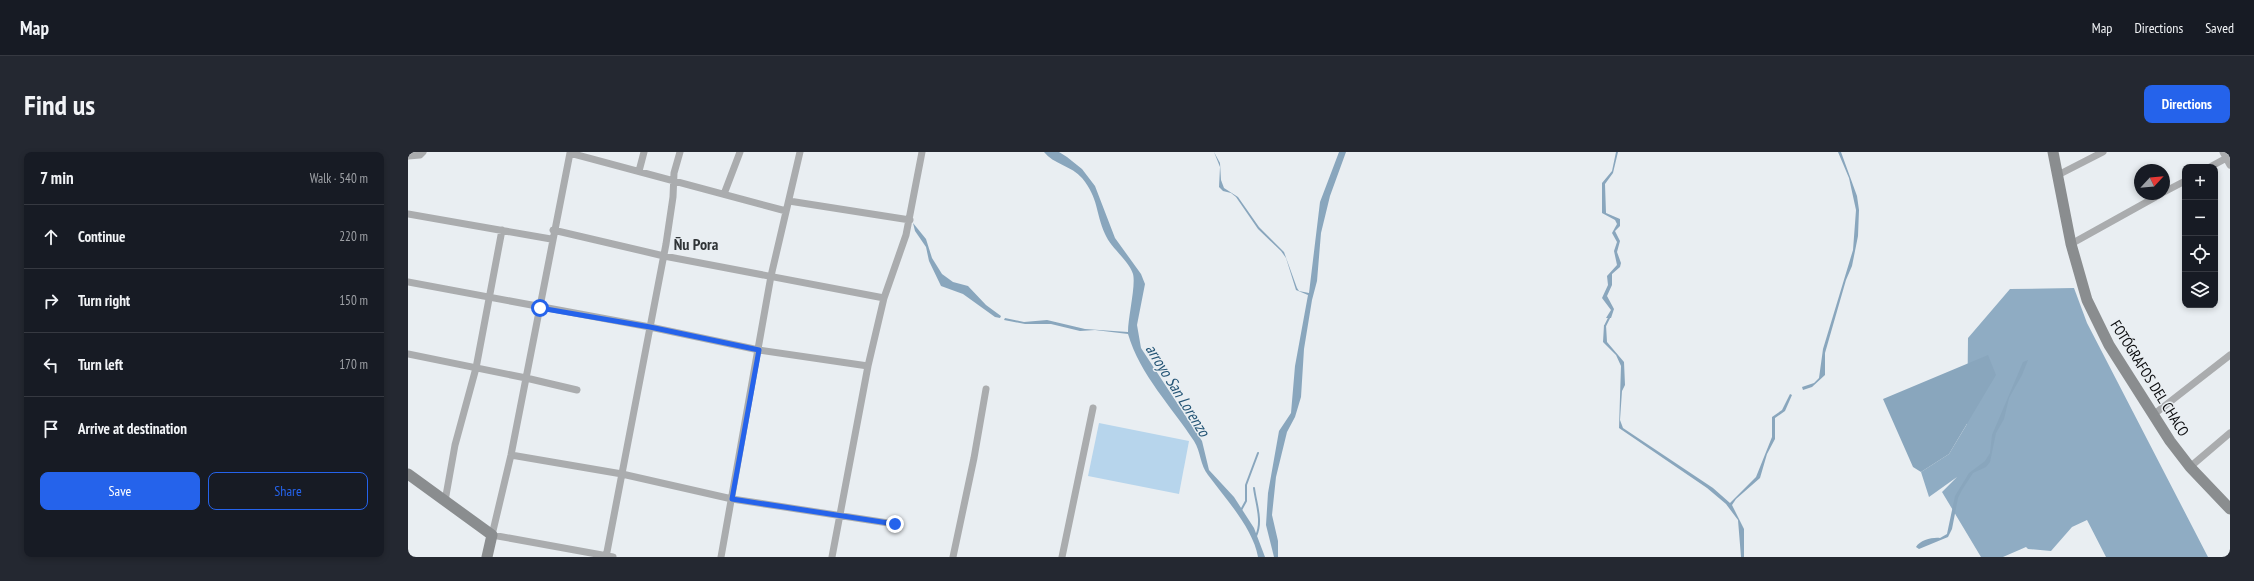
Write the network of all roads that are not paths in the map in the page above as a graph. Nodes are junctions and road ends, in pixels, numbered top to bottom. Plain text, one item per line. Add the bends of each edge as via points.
1 (422, 152) edge
2 (644, 152) edge
3 (680, 152) edge
4 (740, 152) edge
5 (800, 152) edge
6 (922, 152) edge
7 (2053, 152) edge
8 (2103, 152) edge
9 (570, 153) edge
10 (2226, 155) edge
11 (408, 156) edge
12 (2214, 164) edge
13 (2230, 165) edge
14 (639, 171) junction
15 (2058, 175) junction
16 (673, 181) junction
17 (2182, 183) edge
18 (2170, 189) edge
19 (724, 194) junction
20 (2150, 200) edge
21 (789, 201) junction
22 (786, 211) junction
23 (408, 214) edge
24 (910, 220) junction
25 (502, 230) junction
26 (553, 230) junction
27 (551, 240) junction
28 (2071, 244) junction
29 (664, 256) junction
30 (771, 276) junction
31 (408, 282) edge
32 (488, 297) junction
33 (884, 298) junction
34 (540, 308) junction
35 (650, 327) junction
36 (759, 350) junction
37 (408, 354) edge
38 (2230, 354) edge
39 (868, 366) junction
40 (476, 368) junction
41 (526, 378) junction
42 (986, 389) dead end
43 (577, 390) dead end
44 (1092, 408) dead end
45 (2153, 415) junction
46 (2230, 433) edge
47 (511, 455) junction
48 (2190, 468) junction
49 (408, 474) edge
50 (622, 474) junction
51 (732, 499) junction
52 (445, 501) junction
53 (2230, 509) edge
54 (840, 515) junction
55 (895, 524) dead end
56 (492, 535) junction
57 (487, 557) edge
58 (608, 557) edge
59 (721, 557) edge
60 (832, 557) edge
61 (953, 557) edge
62 (1062, 557) edge

1 - 11 street via 420,155
2 - 14 street
3 - 16 street
4 - 19 street
5 - 21 street
6 - 24 street
7 - 15 street, FOTÓGRAFOS DEL CHACO
8 - 15 street
9 - 14 street
9 - 26 street
10 - 12 street
10 - 13 street
14 - 16 street
15 - 28 street, FOTÓGRAFOS DEL CHACO
16 - 19 street
16 - 29 street
17 - 18 street
19 - 22 street
20 - 28 street
21 - 22 street
21 - 24 street
22 - 30 street
23 - 25 street
24 - 33 street
25 - 27 street
25 - 32 street
26 - 27 street
26 - 29 street
27 - 34 street
28 - 45 street, FOTÓGRAFOS DEL CHACO via 2087,300 2109,345
29 - 30 street
29 - 35 street
30 - 33 street
30 - 36 street
31 - 32 street
32 - 34 street
32 - 40 street
33 - 39 street
34 - 35 street
34 - 41 street
35 - 36 street
35 - 50 street
36 - 39 street
36 - 51 street
37 - 40 street
38 - 45 street
39 - 54 street
40 - 41 street
40 - 52 street via 455,445
41 - 43 street
41 - 47 street
42 - 61 street
44 - 62 street
45 - 48 street, FOTÓGRAFOS DEL CHACO
46 - 48 street
47 - 50 street
47 - 56 street
48 - 53 street, FOTÓGRAFOS DEL CHACO
49 - 52 street
50 - 51 street
50 - 58 street
51 - 54 street
51 - 59 street
52 - 56 street
54 - 55 street
54 - 60 street
56 - 57 street
56 - 58 street

